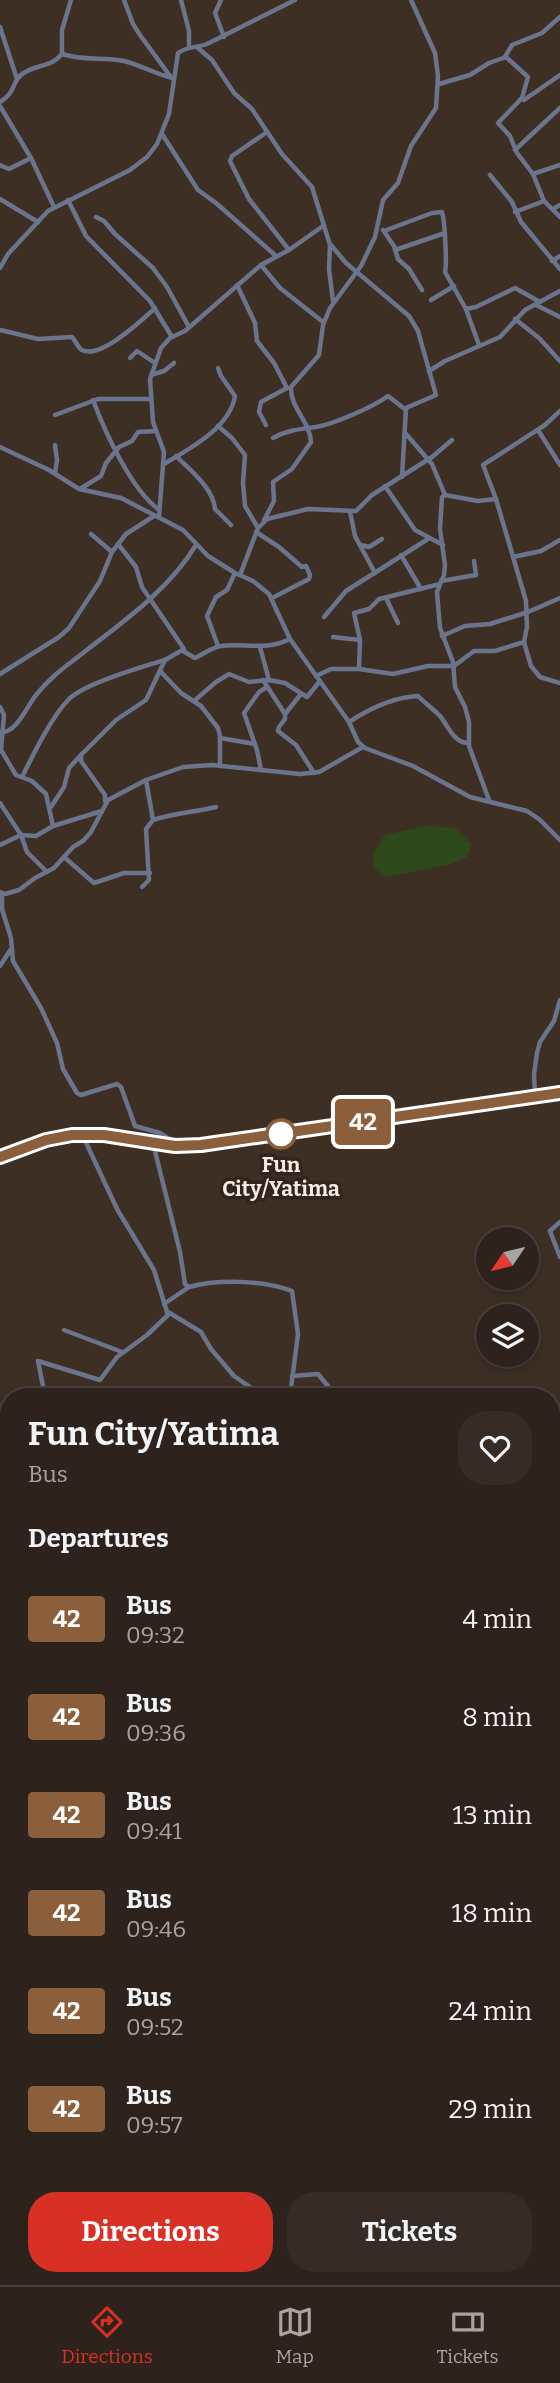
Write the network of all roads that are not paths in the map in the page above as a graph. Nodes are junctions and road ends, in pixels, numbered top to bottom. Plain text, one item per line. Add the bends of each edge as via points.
1 (71, 0) edge
2 (124, 0) edge
3 (181, 0) edge
4 (221, 0) edge
5 (295, 0) edge
6 (411, 0) edge
7 (560, 17) edge
8 (0, 27) edge
9 (224, 37) junction
10 (189, 47) junction
11 (197, 47) junction
12 (62, 54) junction
13 (505, 57) junction
14 (560, 75) edge
15 (173, 79) junction
16 (17, 80) junction
17 (438, 85) junction
18 (522, 98) junction
19 (0, 104) edge
20 (560, 108) edge
21 (268, 132) junction
22 (161, 133) junction
23 (515, 150) junction
24 (31, 158) junction
25 (0, 164) edge
26 (560, 165) edge
27 (533, 174) junction
28 (490, 175) dead end
29 (0, 199) edge
30 (68, 200) junction
31 (544, 201) junction
32 (560, 205) edge
33 (54, 206) junction
34 (553, 209) junction
35 (515, 212) junction
36 (96, 217) dead end
37 (560, 217) edge
38 (38, 222) junction
39 (379, 224) junction
40 (323, 226) junction
41 (384, 231) junction
42 (444, 233) junction
43 (330, 245) junction
44 (289, 250) junction
45 (395, 250) junction
46 (276, 256) junction
47 (560, 256) edge
48 (552, 261) junction
49 (261, 265) junction
50 (0, 268) edge
51 (560, 269) edge
52 (357, 272) junction
53 (237, 285) junction
54 (454, 286) junction
55 (422, 290) dead end
56 (560, 291) edge
57 (430, 300) dead end
58 (333, 302) junction
59 (538, 303) junction
60 (155, 308) junction
61 (466, 309) junction
62 (560, 317) edge
63 (515, 319) junction
64 (324, 323) junction
65 (189, 327) junction
66 (0, 330) edge
67 (172, 337) junction
68 (479, 345) junction
69 (130, 358) dead end
70 (560, 361) edge
71 (155, 363) junction
72 (174, 363) dead end
73 (218, 368) dead end
74 (429, 371) junction
75 (151, 375) junction
76 (289, 387) junction
77 (150, 399) junction
78 (93, 400) junction
79 (406, 410) junction
80 (560, 411) edge
81 (55, 415) dead end
82 (266, 425) dead end
83 (218, 426) junction
84 (309, 426) junction
85 (538, 430) junction
86 (156, 431) junction
87 (406, 434) junction
88 (273, 438) dead end
89 (452, 440) dead end
90 (55, 445) dead end
91 (0, 447) edge
92 (116, 450) junction
93 (176, 456) junction
94 (429, 459) junction
95 (164, 464) junction
96 (560, 465) edge
97 (55, 473) junction
98 (402, 477) junction
99 (385, 486) junction
100 (79, 489) junction
101 (445, 495) junction
102 (496, 499) junction
103 (159, 509) junction
104 (350, 512) junction
105 (156, 517) junction
106 (264, 520) junction
107 (232, 525) dead end
108 (257, 530) junction
109 (91, 534) dead end
110 (382, 539) dead end
111 (428, 539) junction
112 (560, 540) edge
113 (118, 544) junction
114 (196, 545) junction
115 (360, 545) junction
116 (443, 545) junction
117 (111, 552) junction
118 (401, 555) junction
119 (513, 557) junction
120 (474, 561) dead end
121 (375, 573) junction
122 (238, 574) junction
123 (440, 583) junction
124 (421, 589) junction
125 (272, 598) junction
126 (386, 598) junction
127 (560, 598) edge
128 (151, 600) junction
129 (528, 612) junction
130 (324, 617) dead end
131 (398, 623) dead end
132 (442, 636) junction
133 (333, 637) dead end
134 (290, 639) junction
135 (360, 640) junction
136 (524, 642) junction
137 (218, 646) junction
138 (260, 647) junction
139 (183, 651) junction
140 (165, 660) junction
141 (454, 666) junction
142 (359, 669) junction
143 (160, 671) junction
144 (0, 674) edge
145 (316, 676) junction
146 (266, 680) junction
147 (320, 681) junction
148 (560, 682) edge
149 (267, 687) junction
150 (301, 694) junction
151 (194, 701) junction
152 (0, 708) edge
153 (285, 714) junction
154 (349, 722) junction
155 (1, 732) edge
156 (220, 738) junction
157 (468, 743) junction
158 (255, 744) junction
159 (363, 747) junction
160 (81, 755) junction
161 (220, 765) junction
162 (261, 770) junction
163 (314, 773) junction
164 (22, 778) junction
165 (146, 780) junction
166 (108, 796) junction
167 (489, 801) junction
168 (0, 803) edge
169 (216, 807) dead end
170 (50, 808) junction
171 (102, 811) junction
172 (153, 820) junction
173 (53, 826) junction
174 (21, 835) junction
175 (560, 840) edge
176 (0, 845) edge
177 (64, 857) junction
178 (47, 872) junction
179 (149, 873) junction
180 (142, 887) dead end
181 (1, 893) edge
182 (12, 948) junction
183 (0, 966) edge
184 (560, 1000) edge
185 (560, 1093) edge
186 (535, 1096) junction
187 (82, 1134) junction
188 (153, 1143) junction
189 (180, 1145) junction
190 (0, 1157) edge
191 (560, 1222) edge
192 (559, 1249) edge
193 (560, 1257) edge
194 (189, 1287) junction
195 (164, 1304) junction
196 (167, 1311) junction
197 (64, 1330) dead end
198 (123, 1352) junction
199 (292, 1376) junction
200 (43, 1388) edge
201 (252, 1388) edge
202 (291, 1388) edge
203 (329, 1388) edge

1 - 12 street via 62,30
2 - 15 street via 140,35
3 - 10 street
4 - 9 street via 215,13
5 - 9 street
6 - 17 street via 432,43
7 - 13 street via 542,33 512,45
8 - 16 street
9 - 11 street
10 - 11 street
10 - 15 street via 178,53
11 - 21 street
12 - 15 street via 128,62
12 - 16 street
13 - 17 street
13 - 18 street via 528,78
14 - 18 street via 529,98
15 - 22 street via 169,114
16 - 19 street
17 - 39 street via 436,108 411,146 398,183 384,198
18 - 23 street via 498,121
19 - 24 street
20 - 23 street
21 - 40 street via 312,187
21 - 44 street via 230,161 251,201
22 - 30 street via 140,164
22 - 46 street via 198,190
23 - 27 street
24 - 25 street via 9,169
24 - 33 street
26 - 27 street
27 - 31 street
28 - 35 street
29 - 38 street
30 - 33 street
30 - 60 street via 89,240
31 - 34 street
31 - 35 street
32 - 34 street
33 - 38 street
34 - 37 street
35 - 48 street
36 - 65 street via 153,268
38 - 50 street
39 - 41 street
39 - 52 street
40 - 43 street
40 - 44 street
41 - 42 street via 439,212 443,213
41 - 45 street
42 - 45 street
42 - 54 street via 445,272
43 - 52 street
43 - 58 street
44 - 46 street
45 - 55 street
46 - 49 street
47 - 48 street
48 - 51 street
49 - 53 street
49 - 64 street via 280,288
52 - 58 street
52 - 74 street via 409,316 418,329
53 - 65 street
53 - 76 street via 255,323 257,341
54 - 57 street
54 - 61 street
56 - 59 street
58 - 64 street
59 - 61 street via 515,288
59 - 62 street
59 - 63 street
60 - 66 street via 111,345 87,351 70,337 38,339
60 - 67 street
61 - 68 street
63 - 68 street via 501,336
63 - 70 street
64 - 76 street via 320,353
65 - 67 street
67 - 71 street
68 - 74 street
69 - 71 street via 137,351
71 - 75 street
72 - 75 street
73 - 83 street via 235,398
74 - 79 street via 436,396
75 - 77 street
76 - 82 street via 261,402 259,412
76 - 84 street
77 - 78 street
77 - 86 street
78 - 81 street
78 - 92 street
79 - 84 street via 388,396 344,418
79 - 87 street
80 - 85 street
83 - 93 street
83 - 108 street via 245,454 245,506
84 - 88 street
84 - 106 street via 309,447 292,469 273,482 274,502
85 - 96 street
85 - 102 street via 483,465
86 - 92 street via 138,432
86 - 95 street
87 - 94 street
87 - 98 street
89 - 94 street
90 - 97 street
91 - 97 street
92 - 100 street via 101,476
92 - 103 street via 141,493
93 - 95 street
93 - 107 street
94 - 98 street
94 - 101 street
95 - 103 street
97 - 100 street
98 - 99 street
99 - 104 street
99 - 111 street via 412,527
100 - 105 street via 121,498
101 - 102 street
101 - 116 street via 440,510
102 - 119 street
103 - 105 street
104 - 106 street via 307,509
104 - 115 street
105 - 113 street via 130,531
105 - 114 street via 183,530
106 - 108 street
108 - 122 street
108 - 125 street via 306,566 310,575
109 - 117 street
110 - 115 street via 369,547
111 - 116 street
111 - 118 street
112 - 119 street via 541,551
113 - 117 street
113 - 128 street via 136,566
114 - 122 street
114 - 128 street
115 - 121 street
116 - 123 street via 445,565
117 - 144 street via 100,581 69,628
118 - 121 street
118 - 124 street
119 - 129 street
120 - 123 street via 476,575
121 - 130 street via 341,595
122 - 125 street
122 - 137 street via 216,597 207,617
123 - 124 street
123 - 132 street via 437,601
124 - 126 street
125 - 134 street
126 - 131 street
126 - 135 street via 354,613
127 - 129 street
128 - 139 street
128 - 155 street via 55,673 13,729
129 - 132 street
129 - 136 street
132 - 141 street
133 - 135 street
134 - 138 street
134 - 145 street
135 - 142 street
136 - 141 street via 495,651 474,651
136 - 148 street via 535,673
137 - 138 street
137 - 139 street via 195,658
138 - 146 street
139 - 140 street
140 - 143 street
140 - 164 street via 71,697 35,748
141 - 142 street via 393,674
141 - 157 street via 455,687 468,719
142 - 145 street via 334,669
143 - 151 street
143 - 160 street via 146,700
145 - 147 street
146 - 149 street
146 - 150 street via 285,683
146 - 151 street via 249,682 229,674
147 - 150 street via 308,697
147 - 154 street
149 - 153 street
149 - 158 street via 244,713
150 - 153 street
151 - 156 street via 216,725
152 - 155 street via 4,714
153 - 163 street via 278,731 298,748
154 - 157 street via 373,708 418,696 457,740
154 - 159 street
155 - 164 street via 1,750
156 - 158 street
156 - 161 street
157 - 167 street
158 - 162 street
159 - 163 street
159 - 167 street via 408,763 470,797
160 - 166 street
160 - 170 street via 69,768 64,787
161 - 162 street
161 - 165 street via 183,767
162 - 163 street
164 - 170 street via 40,787
165 - 166 street
165 - 172 street
166 - 171 street
167 - 175 street via 527,811
168 - 174 street
169 - 172 street
170 - 173 street
171 - 173 street
171 - 177 street via 91,832
172 - 179 street via 145,831
173 - 174 street via 35,837
174 - 176 street
174 - 178 street via 27,852
177 - 178 street
177 - 179 street via 93,883 124,873
178 - 181 street via 19,890
179 - 180 street via 149,881
181 - 182 street
182 - 183 street
182 - 189 street via 13,961 45,1016 63,1069 78,1094 119,1085 135,1126
184 - 186 street via 537,1053
185 - 186 main road
186 - 189 main road via 231,1142
187 - 188 main road
187 - 190 main road via 46,1140
187 - 195 street via 117,1209 154,1270
188 - 189 main road
188 - 194 street via 183,1279
191 - 192 street via 550,1230
192 - 193 street
194 - 195 street
194 - 199 street via 234,1281 292,1291 298,1334
195 - 196 street
196 - 198 street via 166,1319
196 - 201 street via 201,1332 230,1371
197 - 198 street
198 - 200 street via 97,1381 38,1361
199 - 202 street
199 - 203 street via 318,1374

